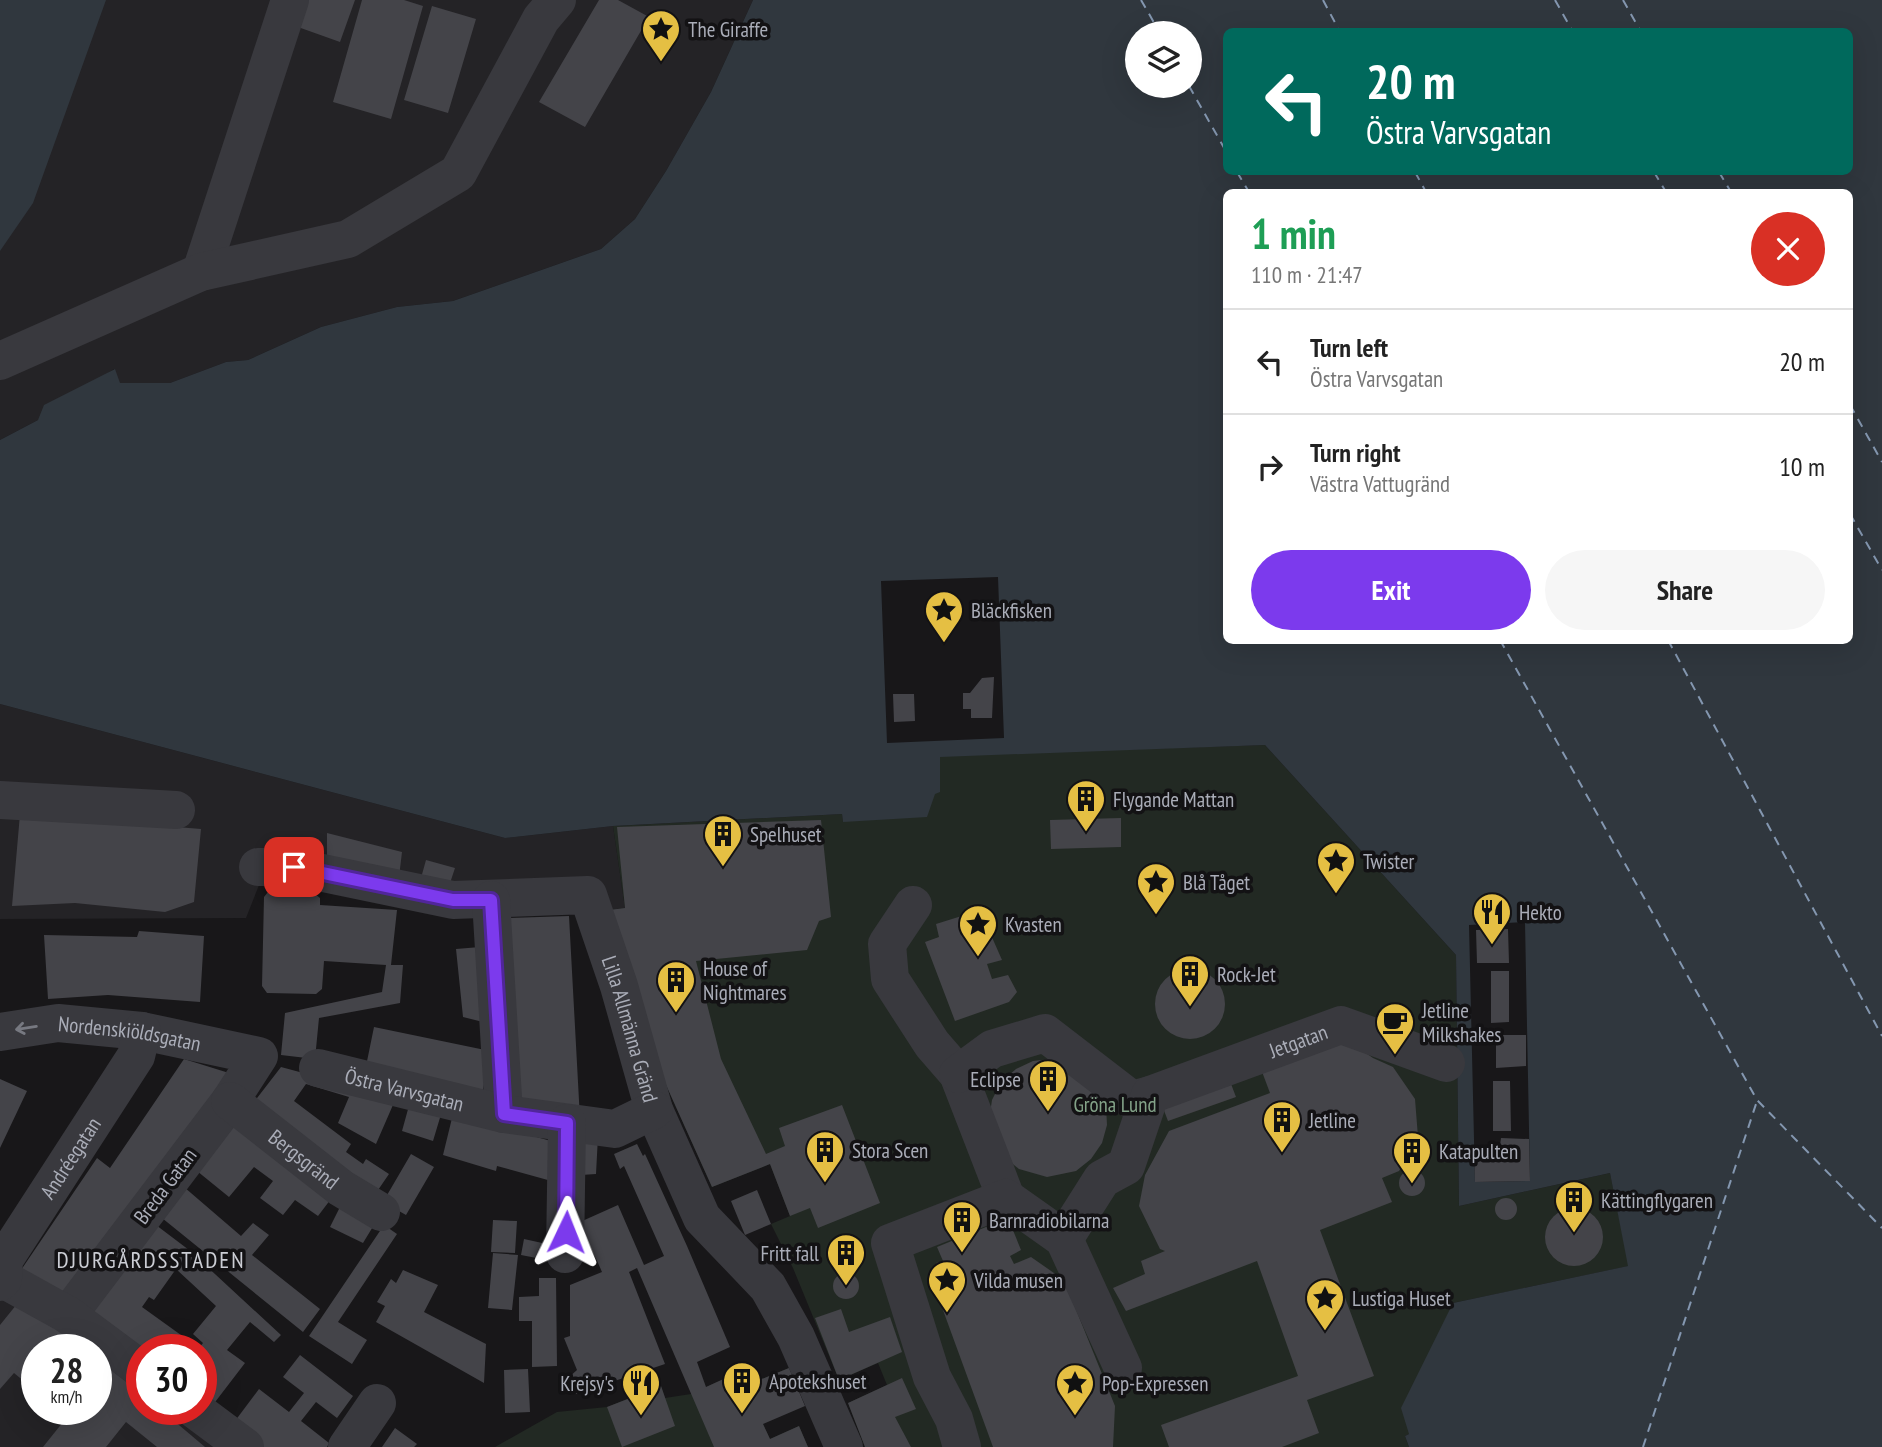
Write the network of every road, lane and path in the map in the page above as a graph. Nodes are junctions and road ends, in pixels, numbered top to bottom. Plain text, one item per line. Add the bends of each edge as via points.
1 (290, 0) edge
2 (557, 0) edge
3 (201, 272) junction
4 (0, 361) edge
5 (0, 800) edge
6 (176, 810) dead end
7 (258, 867) dead end
8 (491, 900) junction
9 (913, 905) dead end
10 (142, 1031) junction
11 (0, 1032) edge
12 (259, 1056) joint
13 (1446, 1063) dead end
14 (318, 1068) dead end
15 (958, 1074) junction
16 (1141, 1097) junction
17 (230, 1101) junction
18 (654, 1110) junction
19 (504, 1114) junction
20 (567, 1123) junction
21 (1006, 1198) junction
22 (382, 1212) dead end
23 (1064, 1239) junction
24 (565, 1254) dead end
25 (2, 1281) edge
26 (68, 1315) junction
27 (126, 1358) edge
28 (1123, 1368) dead end
29 (377, 1403) dead end
30 (215, 1425) edge
31 (245, 1447) edge
32 (347, 1447) edge
33 (844, 1447) edge
34 (961, 1447) edge

1 - 3 street
2 - 3 street via 541,19 458,173 348,239
3 - 4 street
5 - 6 street
7 - 8 street, Lilla Allmänna Gränd via 294,867 453,900
8 - 18 street, Lilla Allmänna Gränd via 588,895
8 - 19 street
9 - 15 street via 887,943 890,979 932,1044
10 -> 11 street, Nordenskiöldsgatan via 58,1023
10 - 12 street, Nordenskiöldsgatan
10 - 25 street, Andréegatan via 136,1056 4,1260
12 - 17 street, Breda Gatan
13 - 16 street, Jetgatan via 1341,1025
14 - 19 street, Östra Varvsgatan
15 - 16 street via 992,1049 1045,1033
15 - 21 street
16 - 23 street via 1126,1166 1102,1179
17 - 22 street, Bergsgränd via 341,1188
17 - 26 street, Breda Gatan
18 - 20 street, Östra Varvsgatan via 615,1129
18 - 33 street, Lilla Allmänna Gränd via 702,1217 768,1287
19 - 20 street, Östra Varvsgatan
20 - 24 street
21 - 23 street
21 - 34 street via 890,1242 932,1377 954,1419
23 - 28 street
25 - 26 street
26 - 27 street
29 - 32 street
30 - 31 street

